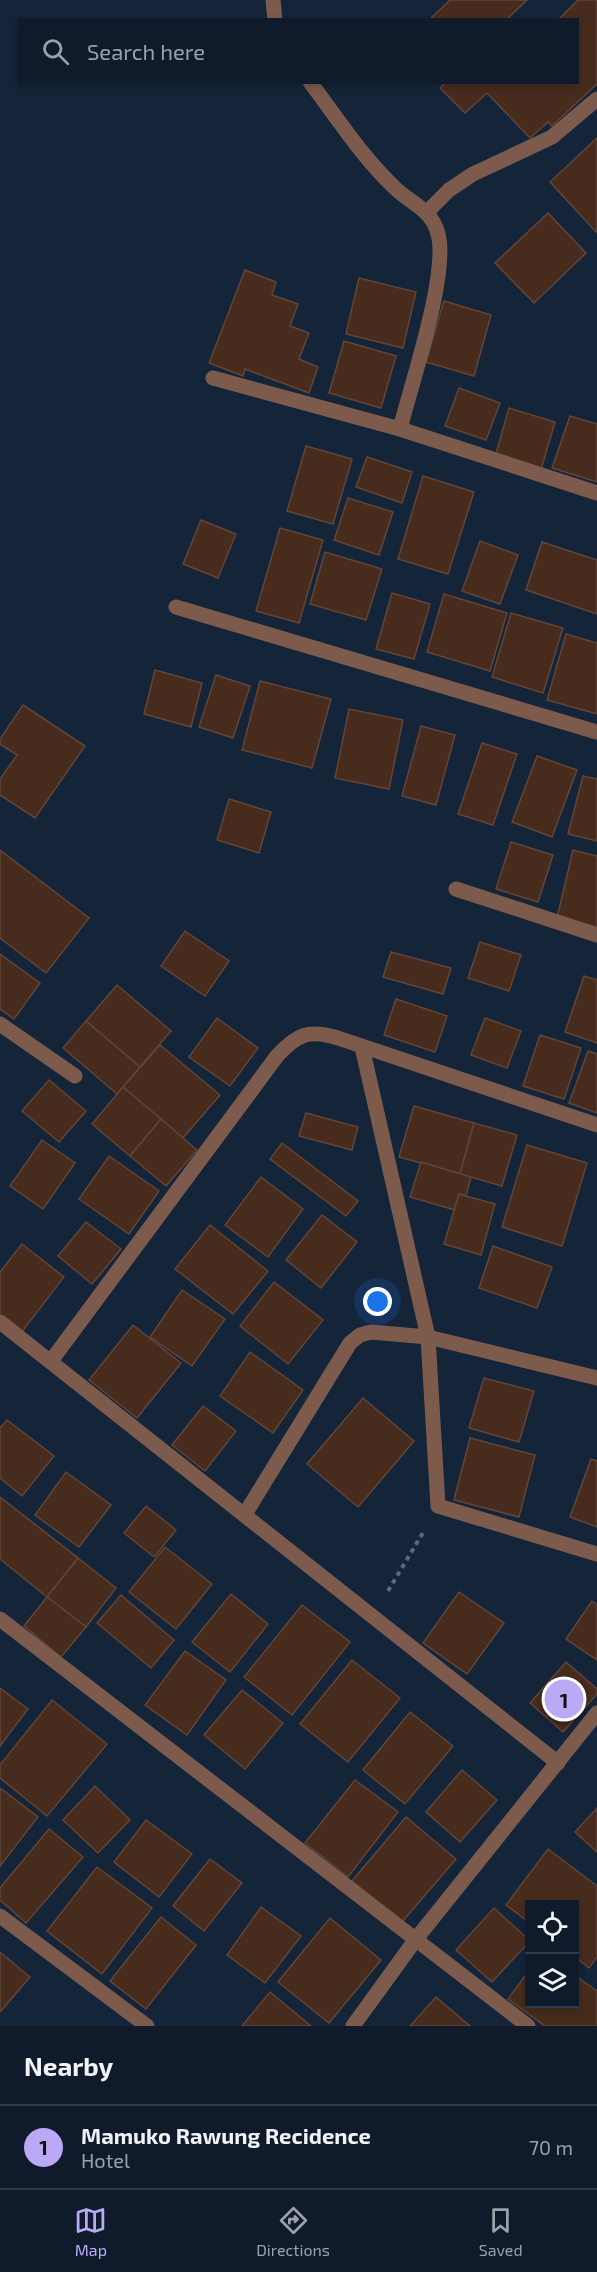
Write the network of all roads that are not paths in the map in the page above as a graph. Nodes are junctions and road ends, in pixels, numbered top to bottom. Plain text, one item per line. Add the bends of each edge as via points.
1 (273, 0) edge
2 (275, 18) edge
3 (311, 84) edge
4 (597, 99) edge
5 (428, 212) junction
6 (213, 378) dead end
7 (400, 429) junction
8 (597, 493) edge
9 (176, 607) dead end
10 (597, 732) edge
11 (456, 889) dead end
12 (597, 935) edge
13 (0, 1024) edge
14 (362, 1047) junction
15 (75, 1076) dead end
16 (597, 1125) edge
17 (0, 1322) edge
18 (429, 1337) junction
19 (51, 1361) junction
20 (597, 1378) edge
21 (245, 1514) junction
22 (597, 1554) edge
23 (0, 1619) edge
24 (597, 1713) edge
25 (558, 1763) junction
26 (0, 1916) edge
27 (416, 1939) junction
28 (147, 2026) edge
29 (353, 2026) edge
30 (528, 2026) edge

1 - 2 street
3 - 5 street via 358,147 397,190
4 - 5 street via 552,137 473,174
5 - 7 street via 438,232 441,269
6 - 7 street
7 - 8 street
9 - 10 street
11 - 12 street
13 - 15 street
14 - 16 street
14 - 18 street
14 - 19 street via 322,1033 306,1034 291,1041
17 - 19 street
18 - 20 street
18 - 21 street via 371,1332 350,1343
18 - 22 street via 438,1506
19 - 21 street
21 - 25 street
23 - 27 street
24 - 25 street
25 - 27 street
26 - 28 street
27 - 29 street
27 - 30 street

